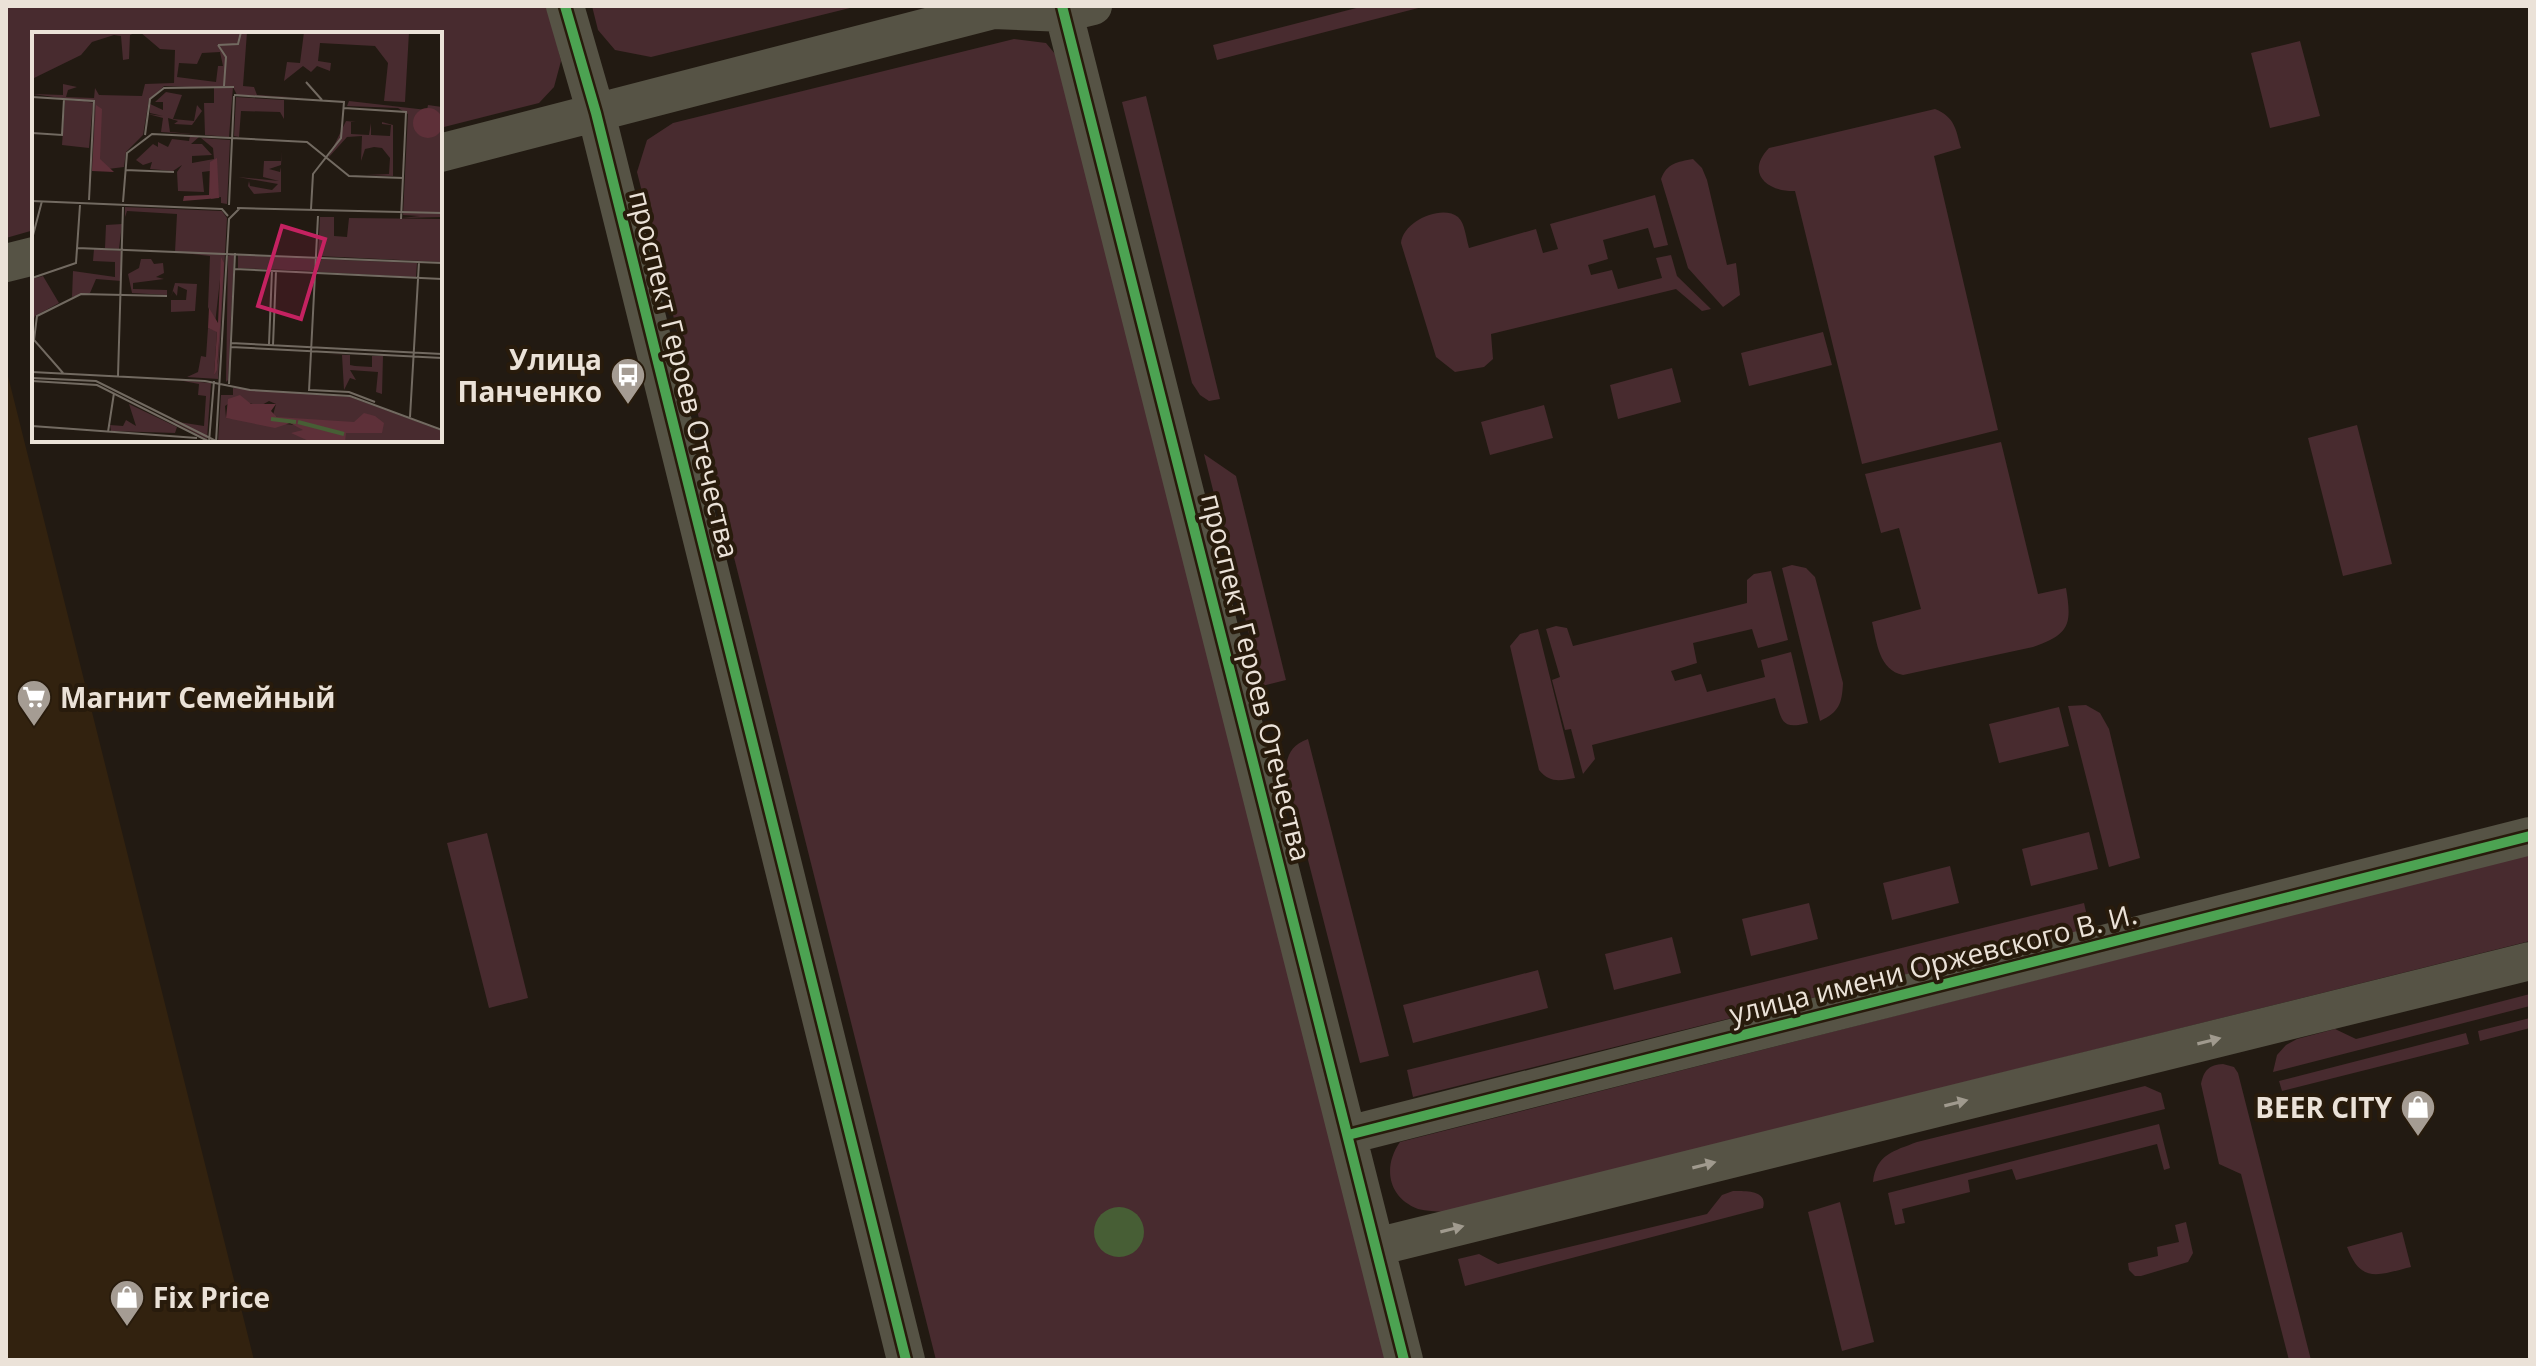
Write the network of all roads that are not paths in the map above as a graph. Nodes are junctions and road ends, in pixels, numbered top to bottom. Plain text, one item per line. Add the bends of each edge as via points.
1 (565, 6) edge
2 (1073, 8) edge
3 (596, 113) junction
4 (442, 152) edge
5 (32, 256) edge
6 (6, 263) edge
7 (2530, 836) edge
8 (2530, 961) edge
9 (1348, 1135) junction
10 (1376, 1247) junction
11 (906, 1360) edge
12 (1404, 1360) edge

1 - 3 street, проспект Героев Отечества
2 - 3 street via 993,10
2 - 9 street, проспект Героев Отечества
3 - 4 street
3 - 11 street, проспект Героев Отечества
5 - 6 street
7 - 9 street, улица имени Оржевского В. И.
10 -> 8 street
9 - 10 street, проспект Героев Отечества
10 - 12 street, проспект Героев Отечества

